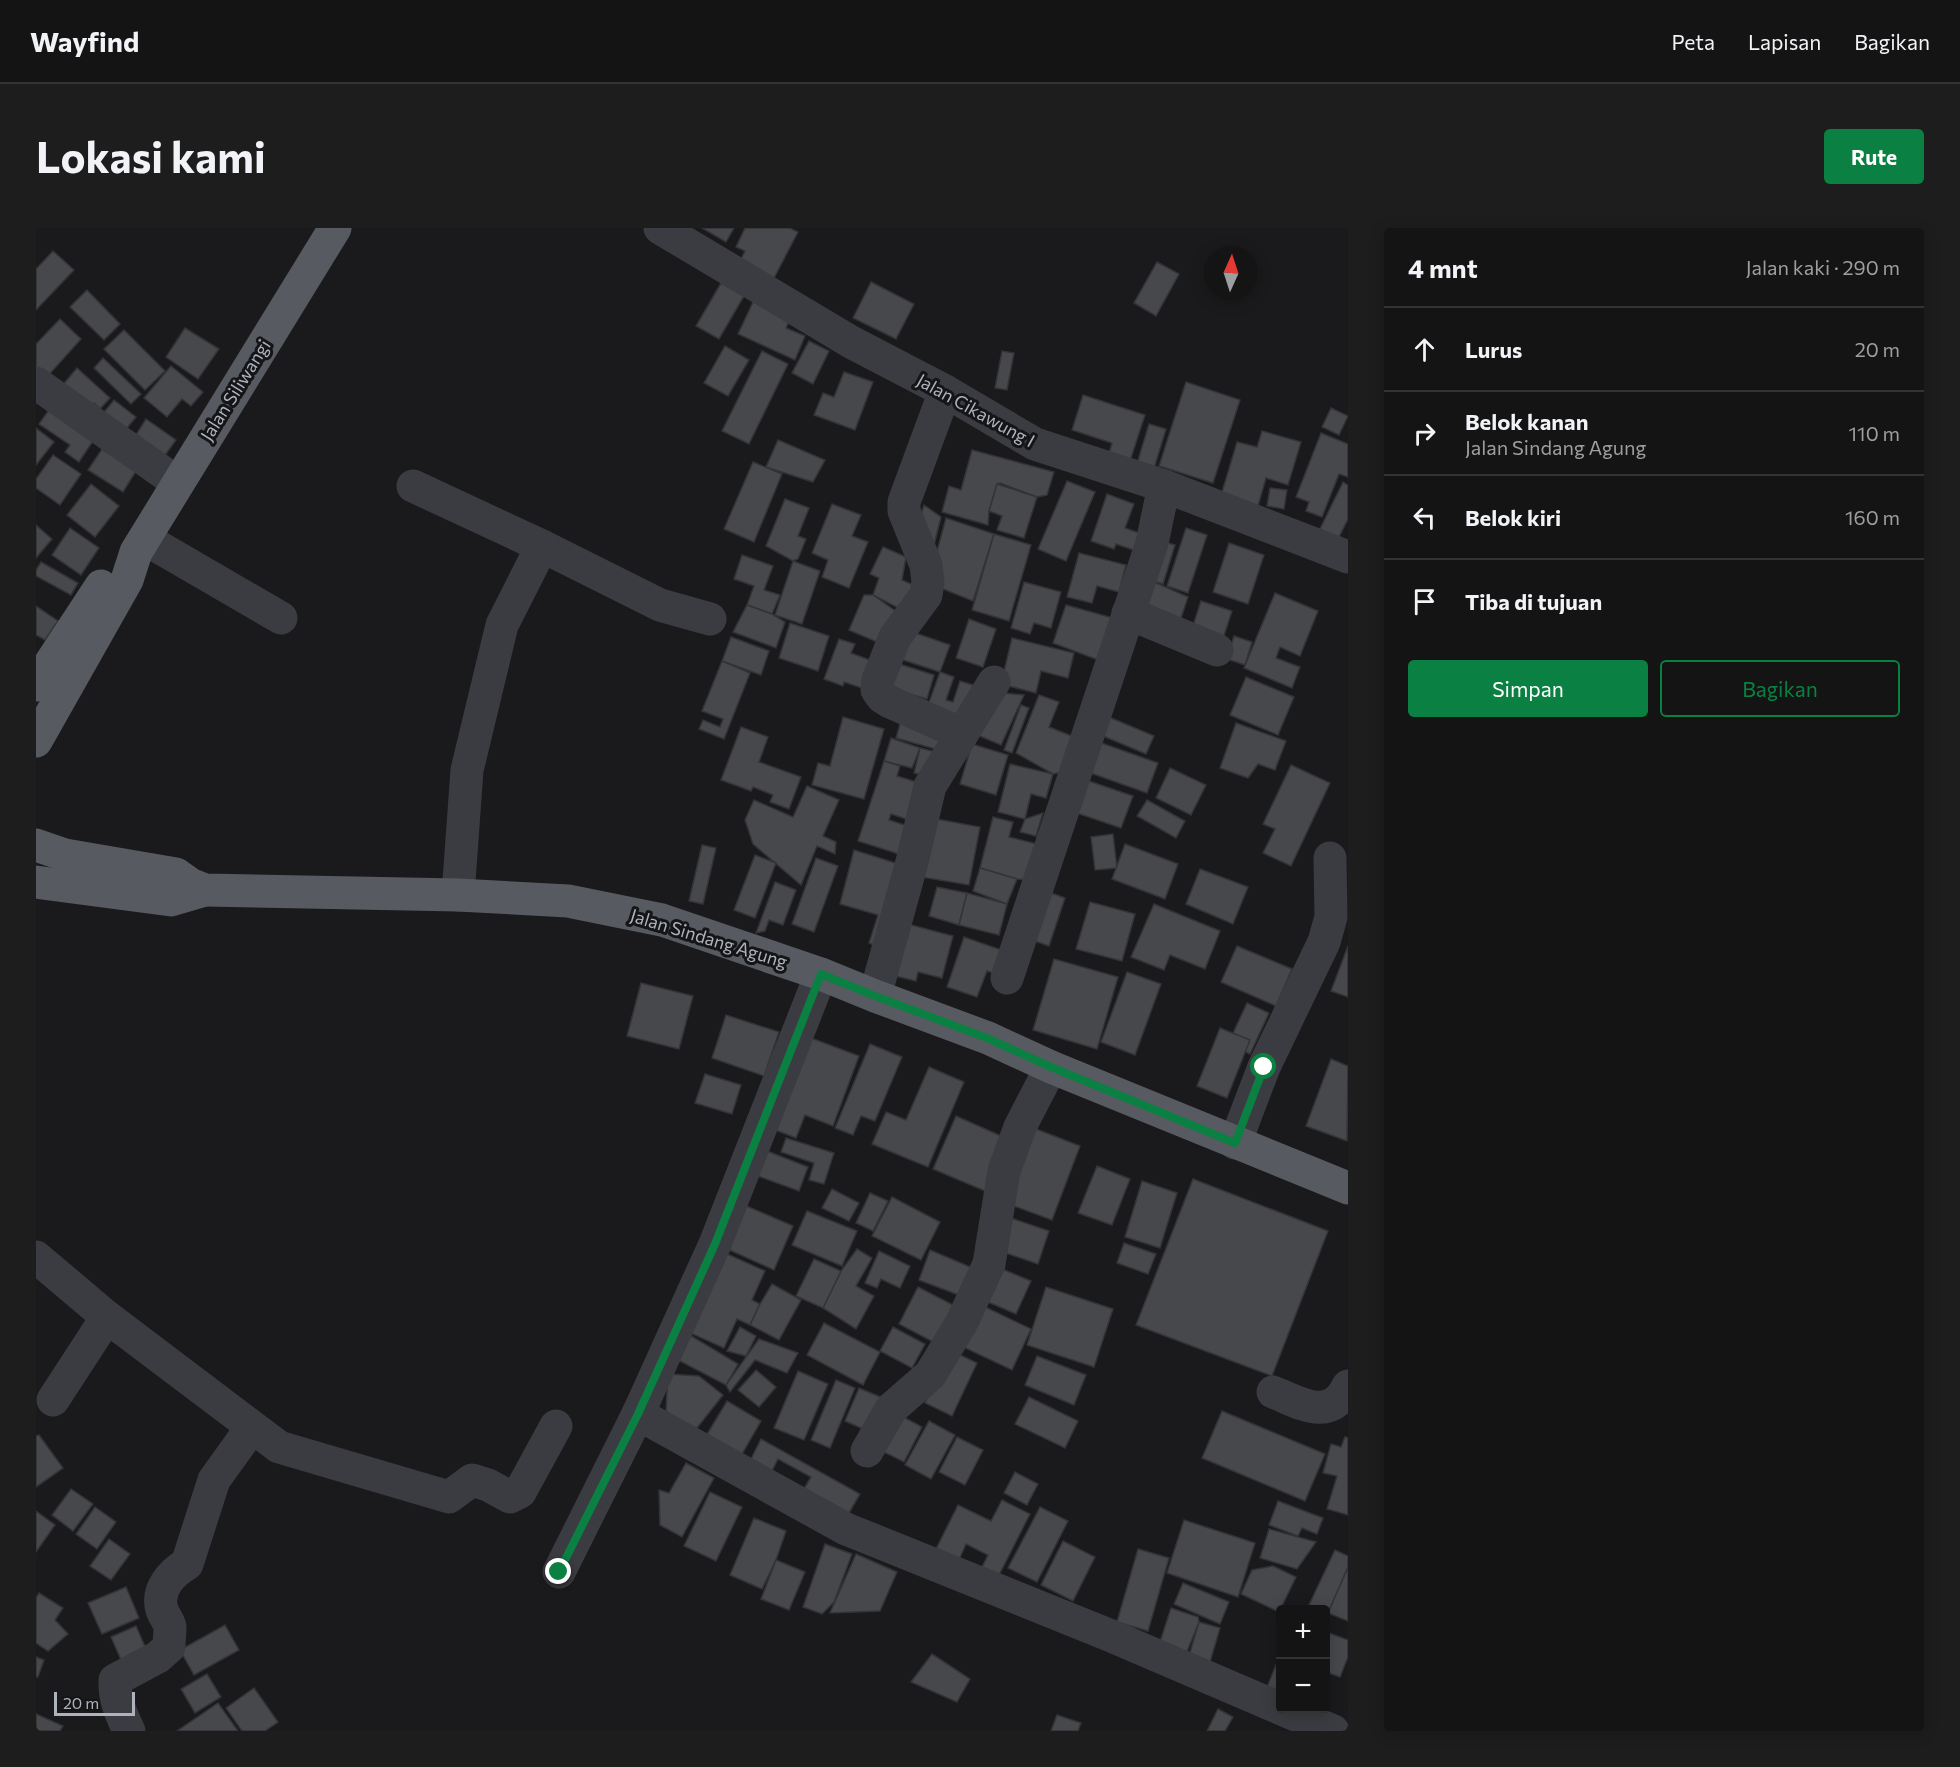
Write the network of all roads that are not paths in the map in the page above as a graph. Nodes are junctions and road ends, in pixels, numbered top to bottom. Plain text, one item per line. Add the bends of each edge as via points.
1 (335, 228) edge
2 (660, 228) edge
3 (39, 391) edge
4 (945, 391) junction
5 (178, 483) junction
6 (413, 486) dead end
7 (1164, 486) junction
8 (140, 545) junction
9 (542, 546) junction
10 (1348, 557) edge
11 (1128, 613) junction
12 (281, 618) dead end
13 (710, 619) dead end
14 (1217, 650) dead end
15 (994, 682) dead end
16 (36, 685) edge
17 (962, 734) junction
18 (36, 741) edge
19 (36, 845) edge
20 (1330, 858) dead end
21 (36, 882) edge
22 (205, 890) junction
23 (458, 895) junction
24 (821, 974) junction
25 (1007, 978) dead end
26 (875, 996) junction
27 (1051, 1067) junction
28 (1235, 1143) junction
29 (1348, 1188) edge
30 (36, 1257) edge
31 (107, 1317) junction
32 (1348, 1386) edge
33 (1273, 1392) dead end
34 (53, 1400) dead end
35 (638, 1414) junction
36 (556, 1426) dead end
37 (252, 1427) junction
38 (867, 1451) dead end
39 (559, 1572) dead end
40 (129, 1731) edge
41 (1333, 1731) edge

1 - 5 main road, Jalan Siliwangi
2 - 4 street, Jalan Cikawung I via 850,342
3 - 5 street
4 - 7 street, Jalan Cikawung I via 1035,444
4 - 17 street via 904,502 926,565 926,595 895,637 877,690 890,702
5 - 8 main road, Jalan Siliwangi
6 - 9 street
7 - 10 street, Jalan Cikawung I
7 - 11 street via 1152,543
8 - 12 street
8 - 16 main road, Jalan Siliwangi via 110,571
8 - 18 main road, Jalan Siliwangi via 127,580
9 - 13 street via 660,604
9 - 23 street via 502,625 467,770
11 - 14 street
11 - 25 street
15 - 17 street
17 - 26 street via 930,786
19 - 22 main road, Jalan Sindang Agung via 65,855 176,874
20 - 28 street via 1331,917 1324,942 1264,1067
21 - 22 main road via 171,900
22 - 23 main road, Jalan Sindang Agung
23 - 24 main road, Jalan Sindang Agung via 568,901 662,920
24 - 26 main road, Jalan Sindang Agung
24 - 35 street via 715,1244
26 - 27 main road, Jalan Sindang Agung
27 - 28 main road, Jalan Sindang Agung
27 - 38 street via 1020,1126 1004,1171 989,1264 962,1322 930,1375 891,1409
28 - 29 main road, Jalan Sindang Agung
30 - 31 street
31 - 34 street
31 - 37 street
32 - 33 street via 1327,1408 1312,1408
35 - 39 street
35 - 41 street via 846,1529
36 - 37 street via 523,1486 510,1497 472,1480 448,1497 279,1447
37 - 40 street via 214,1480 187,1564 165,1584 161,1599 170,1626 169,1647 115,1680 118,1709

